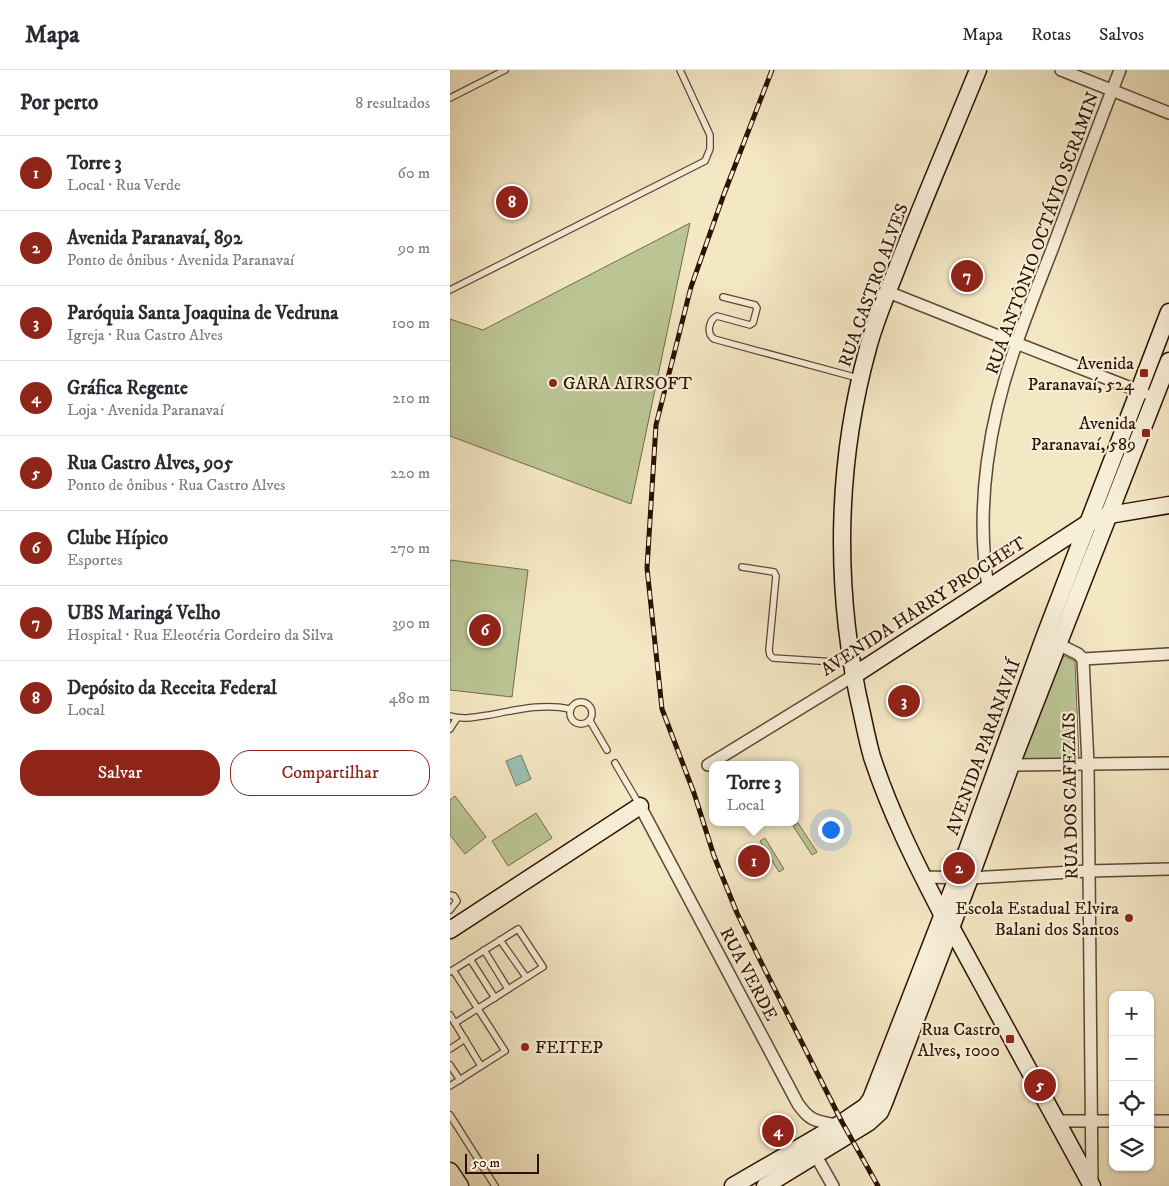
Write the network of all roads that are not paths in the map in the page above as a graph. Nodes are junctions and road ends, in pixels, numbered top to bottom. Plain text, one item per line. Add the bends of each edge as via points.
1 (505, 70) edge
2 (680, 70) edge
3 (978, 70) edge
4 (1061, 70) edge
5 (1120, 70) edge
6 (1112, 91) junction
7 (450, 98) edge
8 (1169, 113) edge
9 (450, 290) edge
10 (888, 292) junction
11 (723, 297) dead end
12 (1169, 312) edge
13 (1016, 344) junction
14 (1169, 361) edge
15 (860, 379) junction
16 (1139, 391) junction
17 (1156, 396) junction
18 (1169, 505) edge
19 (1109, 515) junction
20 (1088, 522) junction
21 (742, 567) dead end
22 (988, 587) junction
23 (1052, 641) junction
24 (1169, 654) edge
25 (1083, 659) junction
26 (852, 670) junction
27 (570, 709) junction
28 (450, 716) edge
29 (457, 718) junction
30 (590, 721) junction
31 (450, 729) edge
32 (607, 750) dead end
33 (714, 761) edge
34 (615, 763) dead end
35 (1169, 763) edge
36 (1088, 764) junction
37 (1004, 765) junction
38 (640, 806) junction
39 (1169, 869) edge
40 (1088, 871) junction
41 (923, 878) junction
42 (964, 878) junction
43 (450, 894) edge
44 (450, 910) edge
45 (947, 921) junction
46 (450, 930) edge
47 (500, 940) junction
48 (484, 950) junction
49 (470, 959) junction
50 (452, 971) edge
51 (526, 977) junction
52 (508, 989) junction
53 (495, 998) junction
54 (478, 1009) junction
55 (450, 1016) edge
56 (455, 1023) junction
57 (465, 1039) junction
58 (450, 1049) edge
59 (450, 1065) edge
60 (481, 1066) junction
61 (460, 1080) junction
62 (450, 1086) edge
63 (450, 1115) edge
64 (1056, 1121) junction
65 (1154, 1121) edge
66 (1169, 1121) edge
67 (1092, 1122) junction
68 (1109, 1122) edge
69 (842, 1131) junction
70 (816, 1156) junction
71 (450, 1171) edge
72 (460, 1186) edge
73 (495, 1186) edge
74 (733, 1186) edge
75 (765, 1186) edge
76 (833, 1186) edge
77 (1092, 1186) edge

1 - 7 lane
2 - 9 lane via 710,135 710,149 705,162
3 - 10 street, RUA CASTRO ALVES
4 - 6 street
5 - 6 street, RUA ANTÔNIO OCTÁVIO SCRAMIN
6 - 8 street
6 - 13 street, RUA ANTÔNIO OCTÁVIO SCRAMIN
10 - 13 street
10 - 15 street, RUA CASTRO ALVES
11 - 15 lane via 757,308 750,324 714,317 709,333 714,339
12 - 16 street, AVENIDA PARANAVAÍ
13 - 16 street
13 - 22 street, RUA ANTÔNIO OCTÁVIO SCRAMIN via 988,458 982,511 983,557
14 - 17 street, AVENIDA PARANAVAÍ
15 - 26 street, RUA CASTRO ALVES via 847,452 842,553
16 - 17 street
16 - 20 street, AVENIDA PARANAVAÍ
17 - 19 street, AVENIDA PARANAVAÍ
18 - 19 street, AVENIDA HARRY PROCHET
19 - 20 street, AVENIDA HARRY PROCHET
19 - 23 street, AVENIDA PARANAVAÍ
20 - 22 street, AVENIDA HARRY PROCHET
20 - 23 street, AVENIDA PARANAVAÍ
21 - 26 lane via 774,572 776,576 769,650 773,658
22 - 26 street, AVENIDA HARRY PROCHET
23 - 25 street
23 - 37 street, AVENIDA PARANAVAÍ
24 - 25 street
25 - 36 street, RUA DOS CAFEZAIS
26 - 33 street, AVENIDA HARRY PROCHET
26 - 41 street, RUA CASTRO ALVES via 872,754 899,827
27 - 29 lane via 542,706
27 - 30 lane via 574,722
27 - 30 lane via 576,703 589,704 592,712
28 - 29 lane
29 - 31 lane
30 - 32 lane
34 - 38 lane
35 - 36 street
36 - 37 street
36 - 40 street, RUA DOS CAFEZAIS
37 - 42 street, AVENIDA PARANAVAÍ
38 - 46 street
38 - 69 street, RUA VERDE via 798,1104 810,1118
39 - 40 street
40 - 42 street
40 - 67 street, RUA DOS CAFEZAIS
41 - 42 street
41 - 45 street, RUA CASTRO ALVES
42 - 45 street, AVENIDA PARANAVAÍ
43 - 44 lane via 457,901
45 - 64 street, RUA CASTRO ALVES
45 - 69 street, AVENIDA PARANAVAÍ via 871,1098
47 - 48 lane
47 - 51 lane
47 - 51 lane via 518,929 543,966
48 - 49 lane
48 - 52 lane
49 - 50 lane
49 - 53 lane
50 - 54 lane
51 - 52 lane
52 - 53 lane
53 - 54 lane
54 - 56 lane
54 - 60 lane via 505,1051
55 - 56 lane
56 - 57 lane
57 - 58 lane
57 - 60 lane
59 - 61 lane
60 - 61 lane
61 - 62 lane
63 - 73 lane
64 - 67 street
64 - 77 street, RUA CASTRO ALVES
65 - 66 street
67 - 68 street
67 - 77 street, RUA DOS CAFEZAIS
69 - 70 street, AVENIDA PARANAVAÍ
69 - 74 street, AVENIDA PARANAVAÍ
70 - 75 street, AVENIDA PARANAVAÍ
70 - 76 street
71 - 72 street

